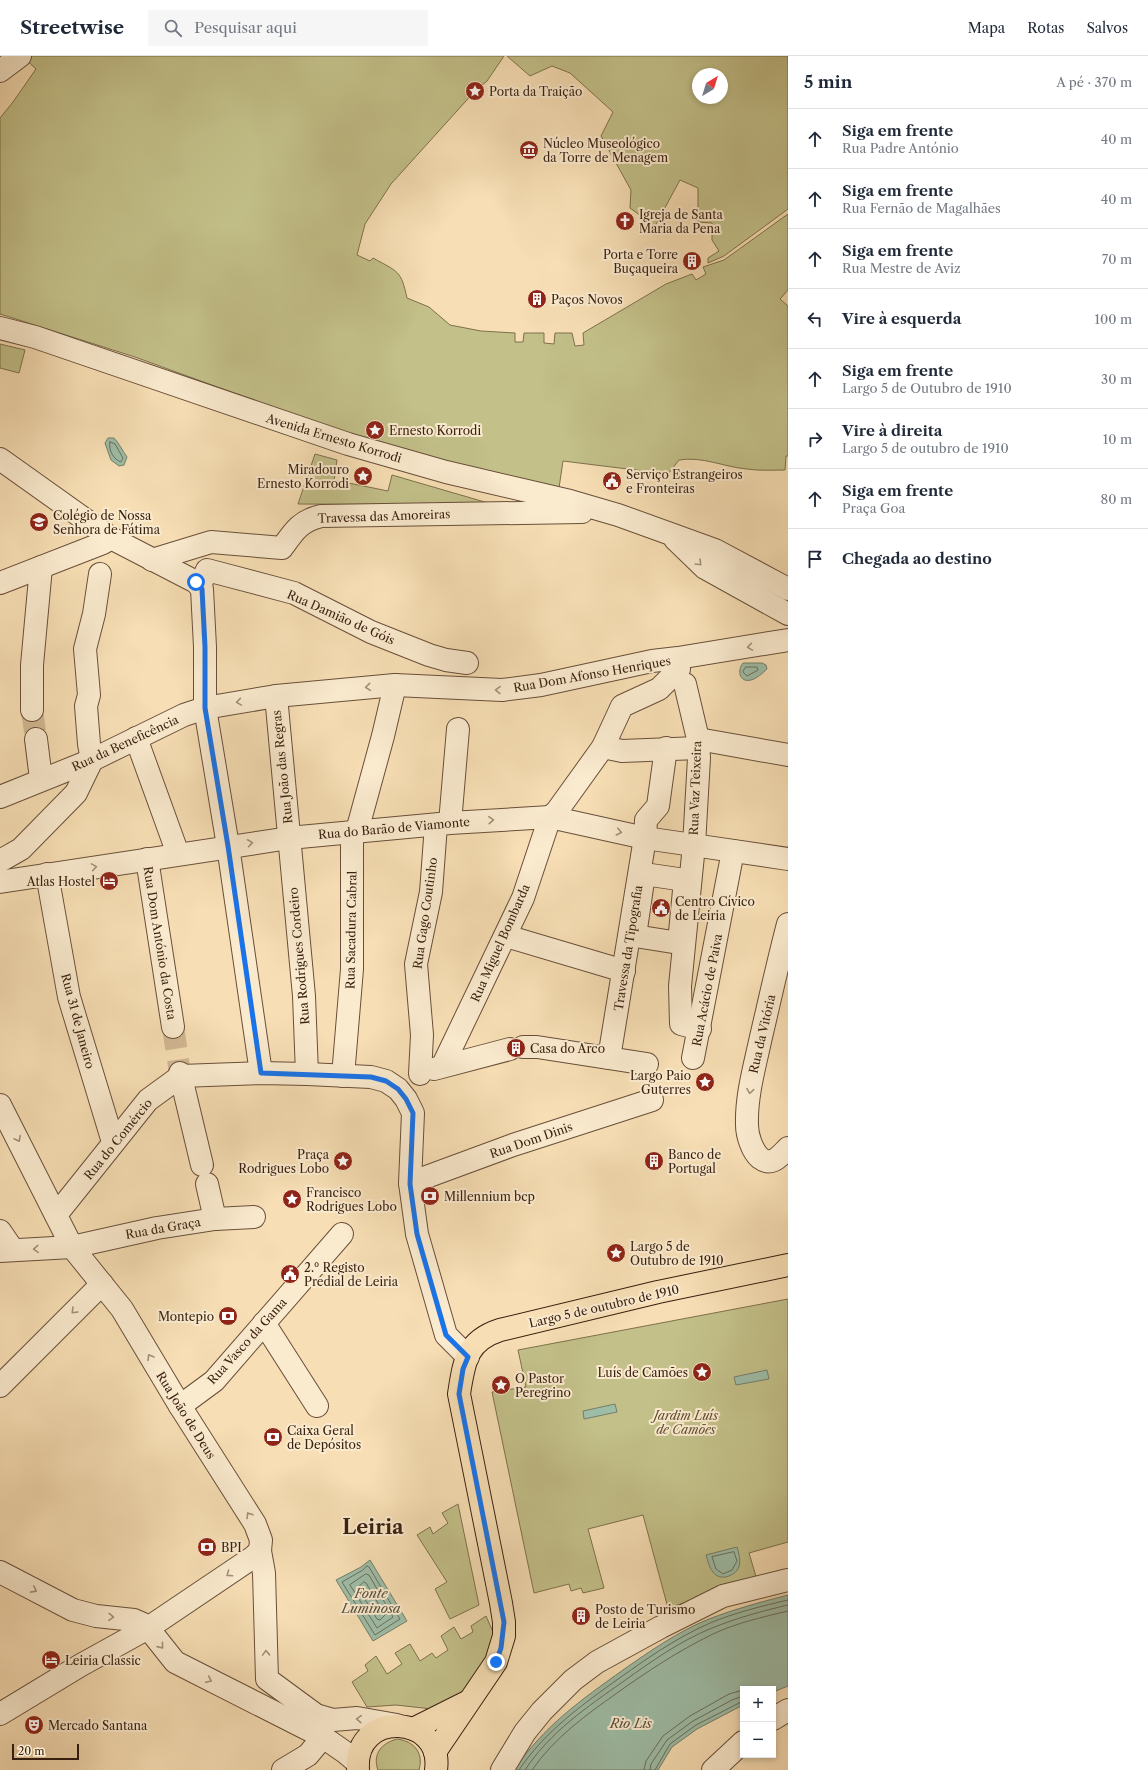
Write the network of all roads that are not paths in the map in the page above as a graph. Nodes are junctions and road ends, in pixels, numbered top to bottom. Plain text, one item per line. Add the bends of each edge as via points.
1 (20, 56) edge
2 (0, 71) edge
3 (0, 328) edge
4 (0, 459) edge
5 (608, 512) junction
6 (671, 535) junction
7 (111, 538) junction
8 (152, 560) junction
9 (41, 567) junction
10 (100, 574) dead end
11 (0, 583) edge
12 (200, 584) junction
13 (788, 589) edge
14 (788, 614) edge
15 (788, 640) edge
16 (467, 663) dead end
17 (395, 685) junction
18 (276, 696) junction
19 (205, 708) junction
20 (32, 710) tunnel mouth
21 (458, 729) dead end
22 (136, 738) junction
23 (36, 739) tunnel mouth
24 (698, 743) junction
25 (603, 747) junction
26 (666, 748) junction
27 (788, 755) edge
28 (92, 760) junction
29 (41, 779) junction
30 (0, 797) edge
31 (550, 817) junction
32 (443, 824) junction
33 (355, 831) junction
34 (289, 838) junction
35 (645, 838) junction
36 (694, 845) junction
37 (228, 846) junction
38 (733, 851) junction
39 (178, 854) junction
40 (147, 859) junction
41 (788, 859) edge
42 (0, 862) edge
43 (47, 874) junction
44 (0, 882) edge
45 (506, 936) junction
46 (786, 938) edge
47 (624, 971) junction
48 (173, 1027) tunnel mouth
49 (700, 1029) junction
50 (609, 1058) junction
51 (693, 1058) dead end
52 (647, 1064) dead end
53 (443, 1065) junction
54 (261, 1073) junction
55 (307, 1074) junction
56 (420, 1074) junction
57 (180, 1075) junction
58 (343, 1076) junction
59 (398, 1089) junction
60 (652, 1100) dead end
61 (0, 1105) edge
62 (113, 1142) junction
63 (788, 1148) edge
64 (779, 1166) edge
65 (410, 1184) junction
66 (56, 1215) junction
67 (254, 1216) dead end
68 (215, 1219) junction
69 (0, 1231) edge
70 (342, 1234) dead end
71 (72, 1247) junction
72 (7, 1250) edge
73 (788, 1265) edge
74 (102, 1284) junction
75 (264, 1323) junction
76 (468, 1357) junction
77 (0, 1386) edge
78 (180, 1406) junction
79 (317, 1406) dead end
80 (260, 1551) junction
81 (0, 1572) edge
82 (788, 1580) edge
83 (148, 1628) junction
84 (267, 1680) junction
85 (246, 1697) junction
86 (471, 1699) junction
87 (788, 1710) edge
88 (0, 1714) edge
89 (776, 1717) edge
90 (405, 1727) junction
91 (324, 1737) junction
92 (740, 1745) edge
93 (437, 1764) edge
94 (358, 1767) edge
95 (282, 1770) edge
96 (502, 1770) edge
97 (713, 1770) edge

1 - 2 street
3 - 5 street, Avenida Ernesto Korrodi via 35,337 348,444 446,472
4 - 7 street
5 - 6 street, Avenida Ernesto Korrodi
5 - 8 street, Travessa das Amoreiras via 321,516 300,524 282,548 211,542
6 - 13 street, Avenida Ernesto Korrodi via 715,550
6 -> 14 street via 705,568
7 - 8 street
7 - 9 street
8 - 12 street
9 - 11 street
9 - 20 street via 32,665
10 - 28 street via 85,649 89,695 86,706 88,744
12 - 16 street, Rua Damião de Góis via 207,570 294,593 371,632 429,655
12 - 19 street via 205,647
15 -> 17 street, Rua Dom Afonso Henriques via 652,661 541,685 502,690
17 -> 18 street, Rua Dom Afonso Henriques
17 - 33 street, Rua Sacadura Cabral
18 -> 19 street, Rua Dom Afonso Henriques
18 - 34 street, Rua João das Regras
19 - 22 street, Rua da Beneficência
19 - 37 street
21 - 32 street, Rua Gago Coutinho
22 - 28 street, Rua da Beneficência
22 - 39 street
23 - 29 street
24 - 25 street, Rua Vaz Teixeira via 682,677 622,706
24 - 26 street
24 - 27 street
24 - 36 street, Rua Vaz Teixeira
25 - 26 street via 622,751
25 - 31 street
26 - 35 street, Travessa da Tipografia via 658,806 646,820
28 - 29 street, Rua da Beneficência
28 - 42 street via 76,793 20,849
29 - 30 street, Rua da Beneficência
32 -> 31 street, Rua do Barão de Viamonte
31 -> 35 street, Rua do Barão de Viamonte
31 - 45 street, Rua Miguel Bombarda
32 - 33 street, Rua do Barão de Viamonte
32 - 56 street, Rua Gago Coutinho via 416,964 422,1035
33 - 34 street, Rua do Barão de Viamonte
33 - 58 street, Rua Sacadura Cabral via 352,969
37 -> 34 street, Rua do Barão de Viamonte
34 - 55 street, Rua Rodrigues Cordeiro via 304,996
35 - 36 street, Rua do Barão de Viamonte
35 - 47 street, Travessa da Tipografia
36 - 38 street, Rua do Barão de Viamonte
36 - 49 street, Rua Vaz Teixeira via 680,986 681,1024
37 - 39 street, Rua do Barão de Viamonte
37 - 54 street
38 - 41 street, Rua do Barão de Viamonte
38 - 49 street, Rua Acácio de Paiva
39 - 40 street, Rua do Barão de Viamonte
43 -> 40 street, Rua do Barão de Viamonte
40 - 48 street, Rua Dom António da Costa
43 - 44 street, Rua do Barão de Viamonte
43 - 62 street, Rua 31 de Janeiro via 69,997
45 - 47 street
45 - 53 street, Rua Miguel Bombarda
46 -> 64 street, Rua da Vitória via 755,1065 747,1125 758,1156
47 - 50 street, Travessa da Tipografia
49 - 51 street, Rua Acácio de Paiva
50 - 52 street
50 - 53 street via 537,1047 516,1048
53 - 56 street
54 - 55 street
54 - 57 street
55 - 58 street
56 - 59 street
57 - 62 street, Rua do Comércio via 148,1100
57 - 68 street
58 - 59 street via 371,1077 386,1081
59 - 65 street via 413,1113
60 - 65 street, Rua Dom Dinis via 513,1145
61 -> 66 street, Rua João de Deus
62 - 66 street, Rua do Comércio
63 - 64 street via 776,1160
65 - 76 street via 417,1234 446,1335
66 - 71 street, Rua João de Deus
67 - 68 street, Rua da Graça
68 - 71 street, Rua da Graça via 157,1228
69 - 72 street
70 - 75 street, Rua Vasco da Gama
71 -> 72 street, Rua da Graça
71 - 74 street, Rua João de Deus
73 - 76 main road, Largo 5 de outubro de 1910 via 658,1292 500,1330 479,1340
74 -> 77 street
78 -> 74 street, Rua João de Deus via 122,1309
75 - 78 street, Rua Vasco da Gama via 214,1381
75 - 79 street
76 - 86 main road, Largo 5 de outubro de 1910 via 463,1369 459,1394 504,1622 501,1648 496,1662
80 -> 78 street, Rua João de Deus via 261,1540 255,1524
80 -> 83 street
84 -> 80 street, Rua João de Deus via 264,1573
81 -> 83 street via 73,1610 96,1616 134,1620
82 - 96 street via 724,1596 597,1662 573,1680 542,1711 525,1732
83 -> 85 street via 175,1662
83 - 88 street
84 - 85 street
90 -> 84 street via 358,1718 333,1720 316,1715
85 - 91 street
86 - 90 main road
86 - 93 main road
87 - 89 street
90 - 93 main road via 423,1734
90 - 94 main road via 385,1727 374,1732 360,1751
91 - 94 street via 332,1741
91 - 95 street via 308,1755
92 - 97 street

